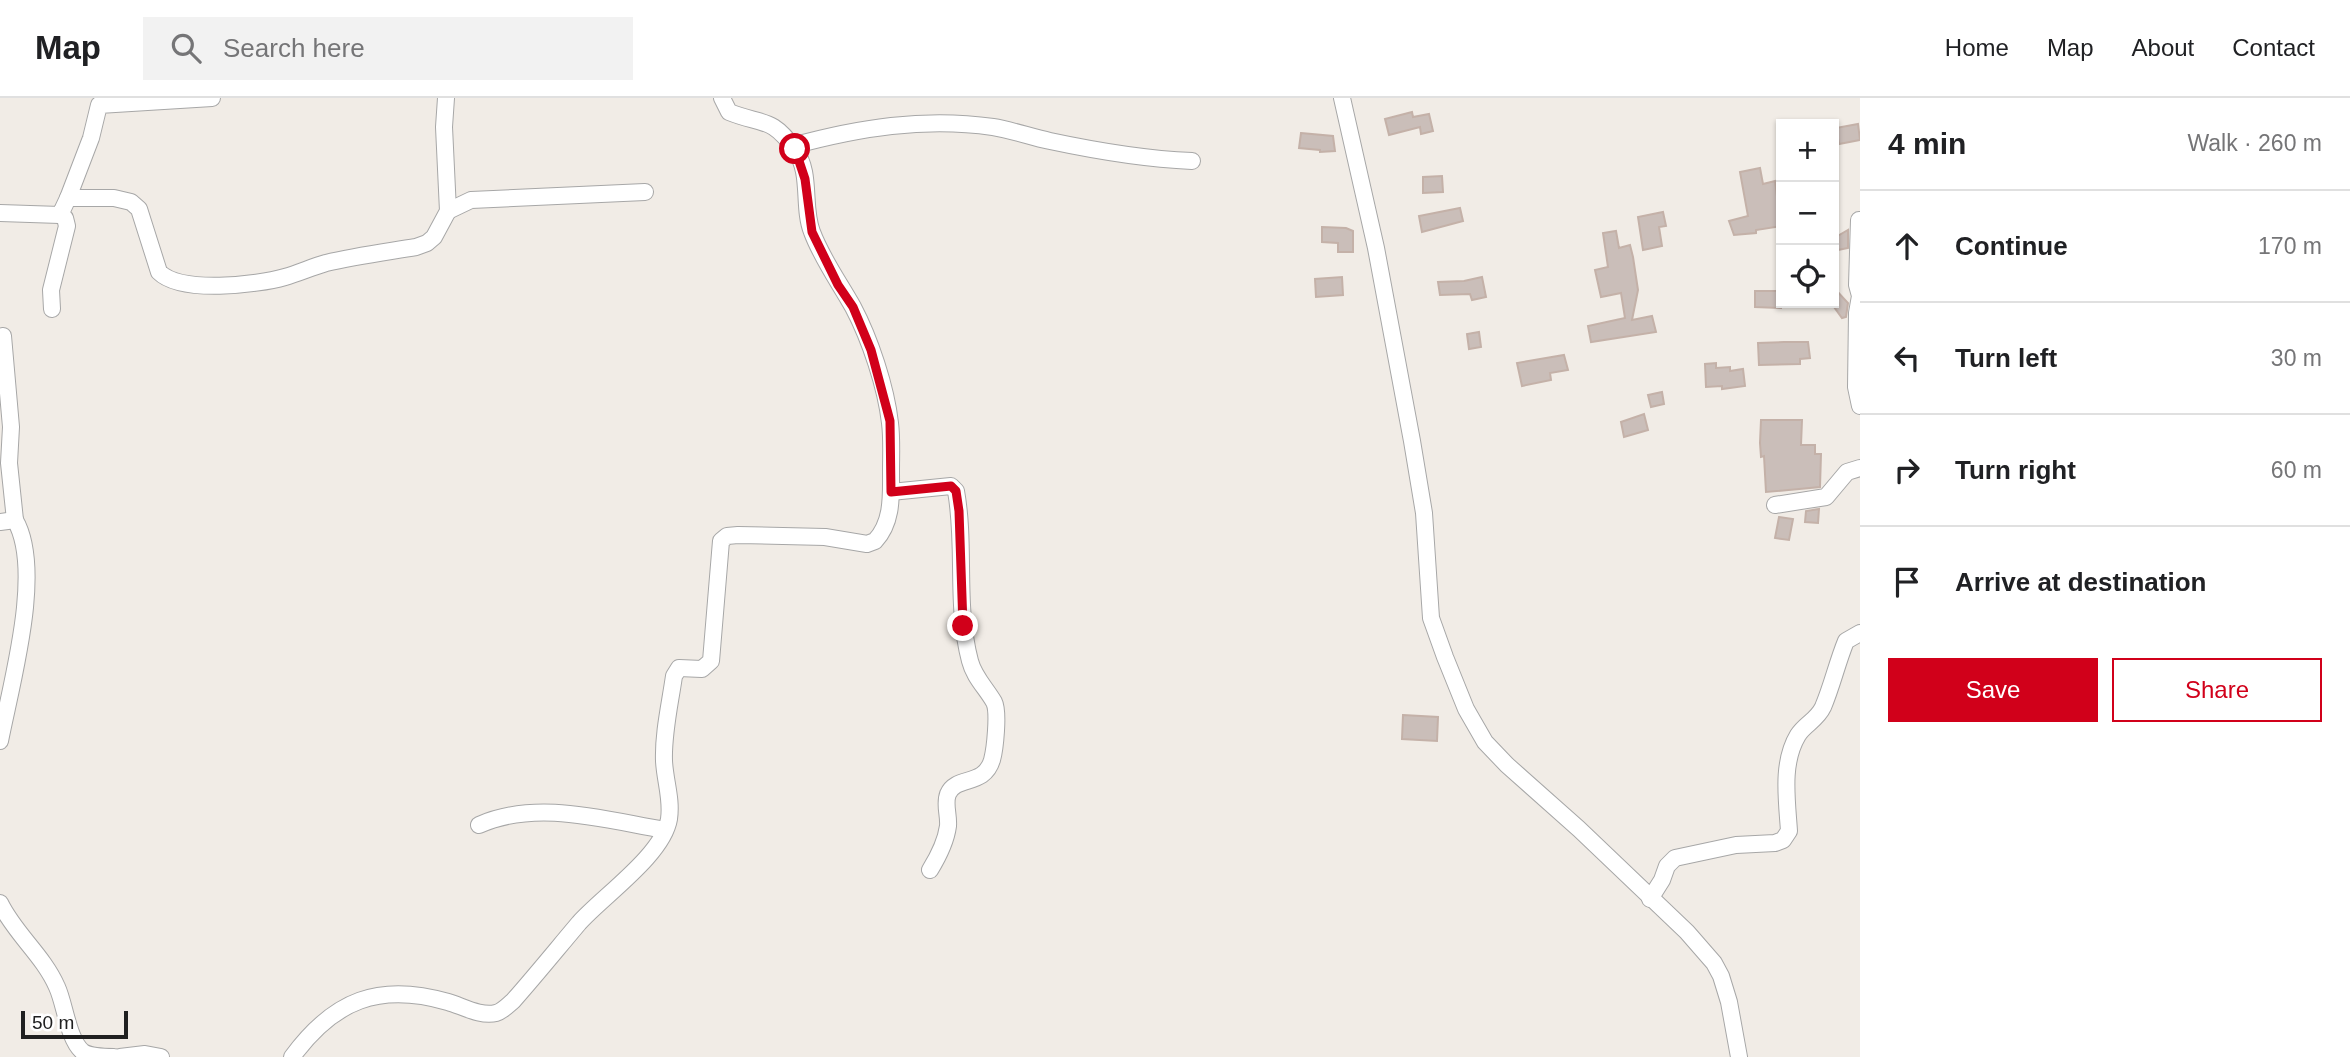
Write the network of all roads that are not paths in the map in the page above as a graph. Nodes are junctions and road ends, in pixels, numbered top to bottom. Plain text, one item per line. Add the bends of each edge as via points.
1 (212, 98) edge
2 (446, 98) edge
3 (722, 98) edge
4 (1342, 98) edge
5 (792, 146) junction
6 (1192, 161) dead end
7 (645, 192) dead end
8 (68, 198) junction
9 (448, 211) junction
10 (0, 213) edge
11 (60, 215) junction
12 (1859, 220) edge
13 (52, 309) dead end
14 (3, 336) dead end
15 (1860, 406) edge
16 (1860, 468) edge
17 (891, 492) junction
18 (1775, 505) dead end
19 (7, 521) edge
20 (1860, 634) edge
21 (0, 741) edge
22 (479, 825) dead end
23 (665, 830) junction
24 (930, 870) dead end
25 (1650, 899) junction
26 (0, 902) edge
27 (114, 1057) edge
28 (120, 1057) edge
29 (161, 1057) edge
30 (292, 1057) edge
31 (1739, 1057) edge

1 - 8 street via 99,105
2 - 9 street
3 - 5 street via 729,112 769,122
4 - 25 street via 1376,248 1424,513 1431,618 1445,657 1485,742
5 - 6 street via 858,130 936,122 995,127 1149,159
5 - 17 street via 802,167 812,232 871,350 890,421
7 - 9 street via 471,200
8 - 9 street via 131,202 144,219 159,272 172,280 213,285 254,284 326,263 427,243
8 - 11 street
10 - 11 street
11 - 13 street via 67,226 51,289
12 - 15 street via 1856,387
14 - 19 street via 11,426
16 - 18 street via 1847,472 1826,497
17 - 23 street via 888,517 871,543 738,535 721,541 711,661 702,669 679,668 674,676 664,744 670,796
17 - 24 street via 951,486 956,491 968,652 974,674 997,711 988,769 950,790 948,827
19 - 21 street via 25,543 27,582
20 - 25 street via 1846,641 1822,709 1796,738 1787,772 1786,836 1775,843 1736,845 1675,858
22 - 23 street via 550,812
23 - 30 street via 653,849 502,1010 485,1014 414,994 379,994 341,1008
25 - 31 street via 1687,932 1721,975
26 - 27 street via 13,927 48,968 78,1046 89,1055
28 - 29 street

